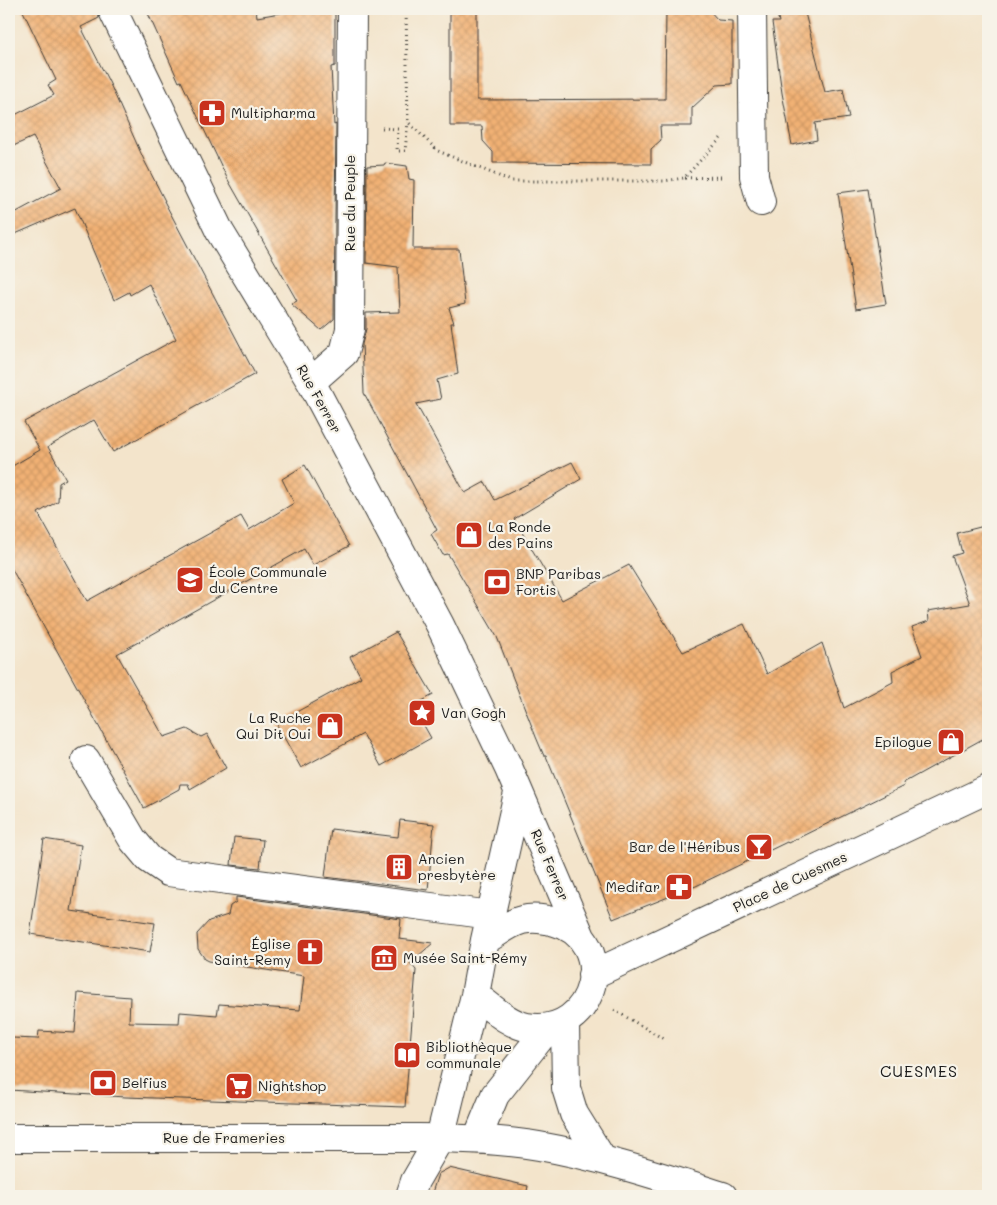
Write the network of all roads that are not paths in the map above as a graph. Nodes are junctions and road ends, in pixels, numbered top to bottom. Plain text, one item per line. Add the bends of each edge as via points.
1 (112, 9) edge
2 (352, 9) edge
3 (752, 9) edge
4 (758, 189) road end
5 (311, 382) junction
6 (86, 760) dead end
7 (988, 790) edge
8 (518, 794) junction
9 (488, 928) junction
10 (581, 938) junction
11 (591, 985) junction
12 (475, 995) junction
13 (557, 1025) junction
14 (9, 1138) edge
15 (440, 1138) junction
16 (477, 1139) junction
17 (602, 1159) junction
18 (410, 1196) edge
19 (723, 1196) edge

1 - 5 street, Rue Ferrer via 220,232
2 - 5 street, Rue du Peuple via 350,329 344,353
3 - 4 street
5 - 8 street, Rue Ferrer via 440,625
6 - 9 street via 133,840 149,859 168,872
7 - 11 street, Place de Cuesmes
8 - 9 street, Rue Ferrer
8 - 10 street, Rue Ferrer
9 - 10 street via 540,918 566,925
9 - 12 street
10 - 11 street via 592,962
11 - 13 street, Place de Cuesmes via 580,1010
12 - 13 street via 508,1020 526,1027
12 - 15 street
13 - 16 street, Place de Cuesmes via 495,1095
13 - 17 street via 566,1088 574,1114
14 - 15 street, Rue de Frameries
15 - 16 street
15 - 18 street
16 - 17 street via 538,1146
17 - 19 street

